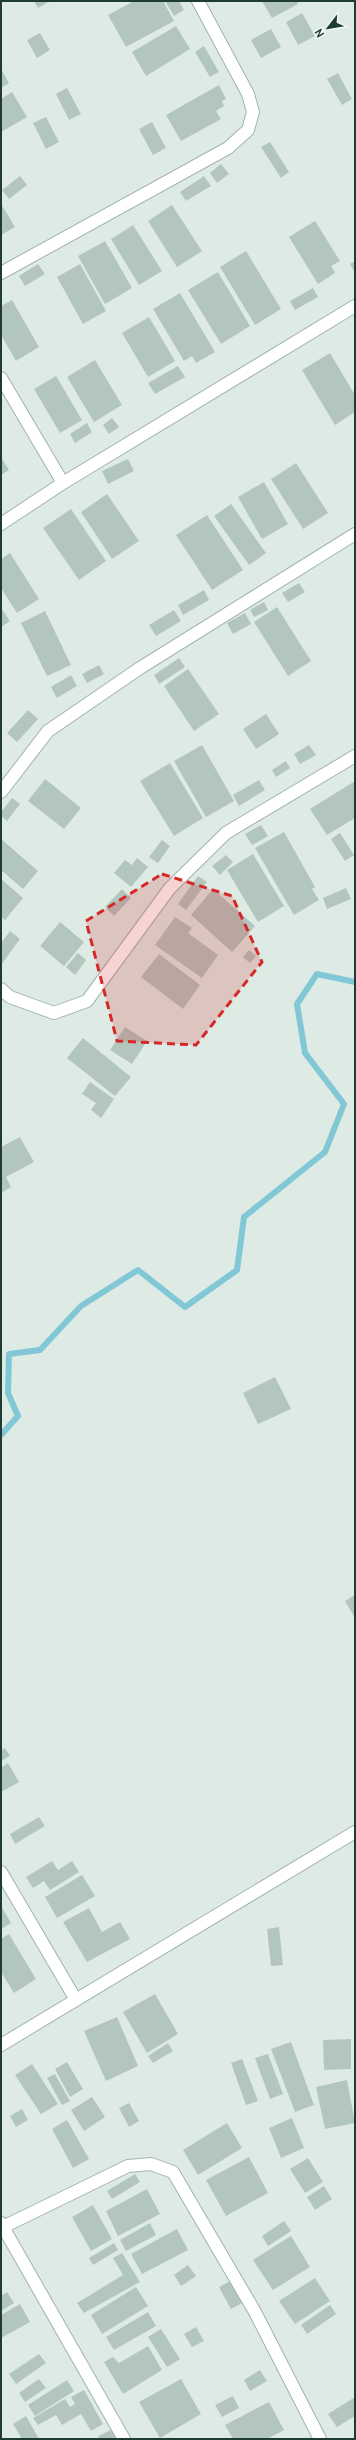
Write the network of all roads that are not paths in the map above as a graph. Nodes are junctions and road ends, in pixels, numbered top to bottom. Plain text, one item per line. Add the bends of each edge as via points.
1 (198, 1) edge
2 (1, 273) edge
3 (355, 306) edge
4 (1, 378) edge
5 (63, 483) junction
6 (1, 524) edge
7 (355, 534) edge
8 (355, 756) edge
9 (1, 792) edge
10 (1, 989) edge
11 (355, 1832) edge
12 (1, 1872) edge
13 (76, 2000) junction
14 (1, 2045) edge
15 (2, 2225) edge
16 (315, 2438) edge
17 (124, 2439) edge

1 - 2 street via 248,94 253,112 248,130 228,148
3 - 5 street
4 - 5 street
5 - 6 street
7 - 9 street via 140,668 48,731
8 - 10 street via 226,833 170,888 87,1001 54,1013 10,997
11 - 13 street
12 - 13 street
13 - 14 street
15 - 16 street via 128,2166 151,2164 173,2172 255,2312
15 - 17 street

